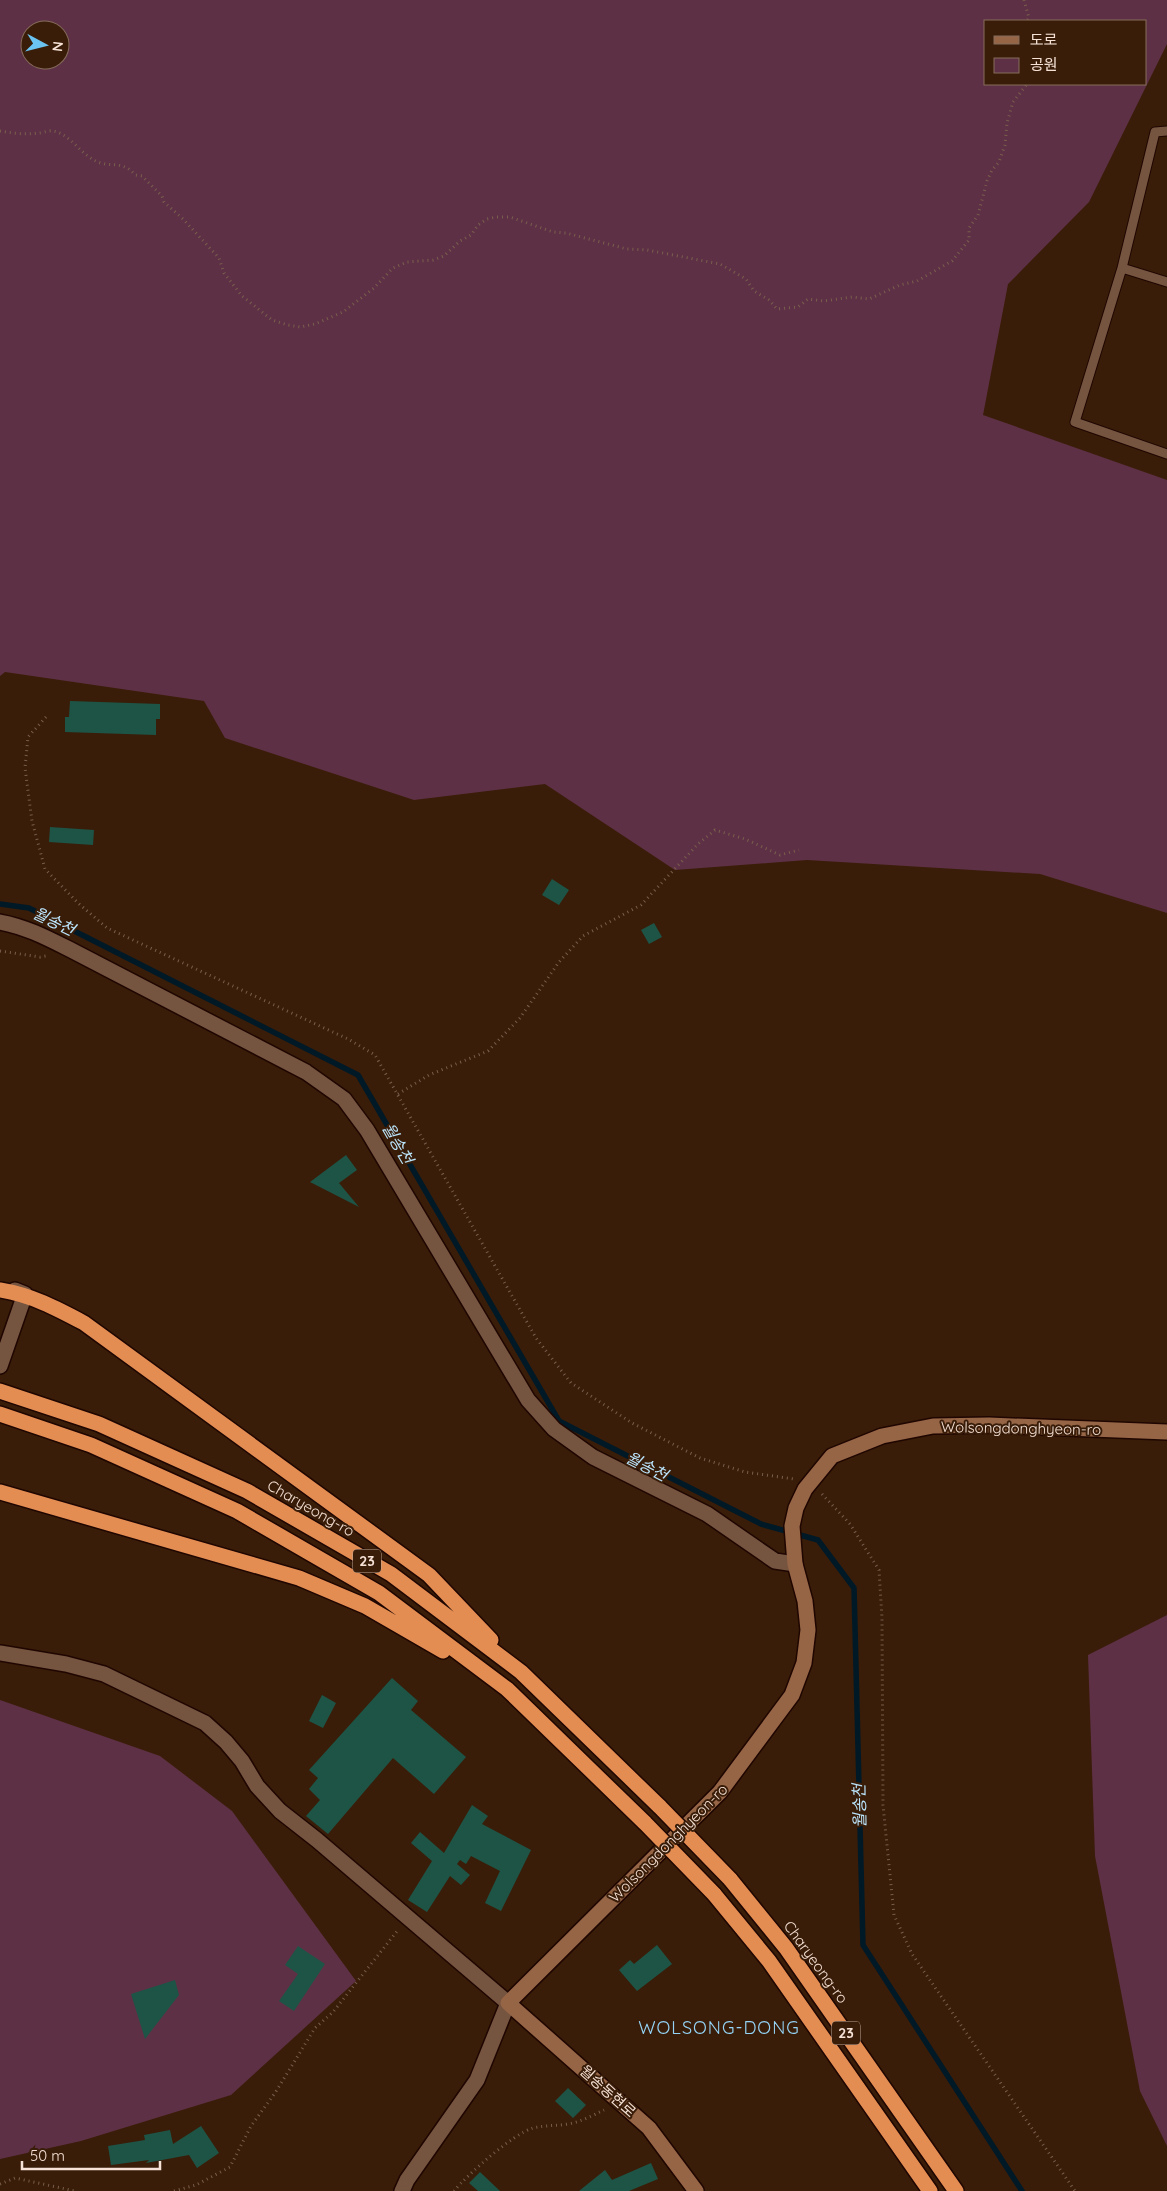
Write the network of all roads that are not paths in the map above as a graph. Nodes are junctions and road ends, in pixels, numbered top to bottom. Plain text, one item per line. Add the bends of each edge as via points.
1 (1167, 131) edge
2 (1122, 268) junction
3 (1167, 282) edge
4 (1167, 454) edge
5 (0, 922) edge
6 (0, 1284) edge
7 (0, 1290) edge
8 (25, 1294) junction
9 (0, 1366) edge
10 (0, 1391) edge
11 (7, 1416) edge
12 (1167, 1432) edge
13 (0, 1492) edge
14 (795, 1564) junction
15 (0, 1653) edge
16 (521, 1672) junction
17 (507, 1689) junction
18 (508, 2003) junction
19 (402, 2191) edge
20 (696, 2191) edge
21 (930, 2191) edge
22 (956, 2191) edge

1 - 2 lane via 1155,132
2 - 3 lane
2 - 4 lane via 1075,422
5 - 14 street via 37,933 73,951 306,1072 344,1099 368,1130 528,1400 554,1429 592,1457 707,1514 775,1561
6 - 8 street
7 - 8 highway
8 - 9 street
8 - 16 highway via 84,1323 429,1575
10 - 16 highway, Charyeong-ro / 23 via 99,1424 247,1491 391,1574
11 - 17 highway, 23 via 91,1445 237,1511 379,1593
12 - 14 street, Wolsongdonghyeon-ro via 933,1426 882,1436 832,1456 808,1485 796,1508 792,1526
13 - 17 highway via 299,1578 364,1606
14 - 18 street, Wolsongdonghyeon-ro via 805,1601 808,1630 804,1662 792,1694 720,1792
15 - 18 street via 104,1674 205,1723 226,1742 280,1811
16 - 22 highway, Charyeong-ro / 23, bridge via 730,1879 786,1948
17 - 21 highway, 23, bridge via 645,1822 714,1894 769,1961
18 - 19 street via 478,2080
18 - 20 street, 월송동현로 via 649,2128

